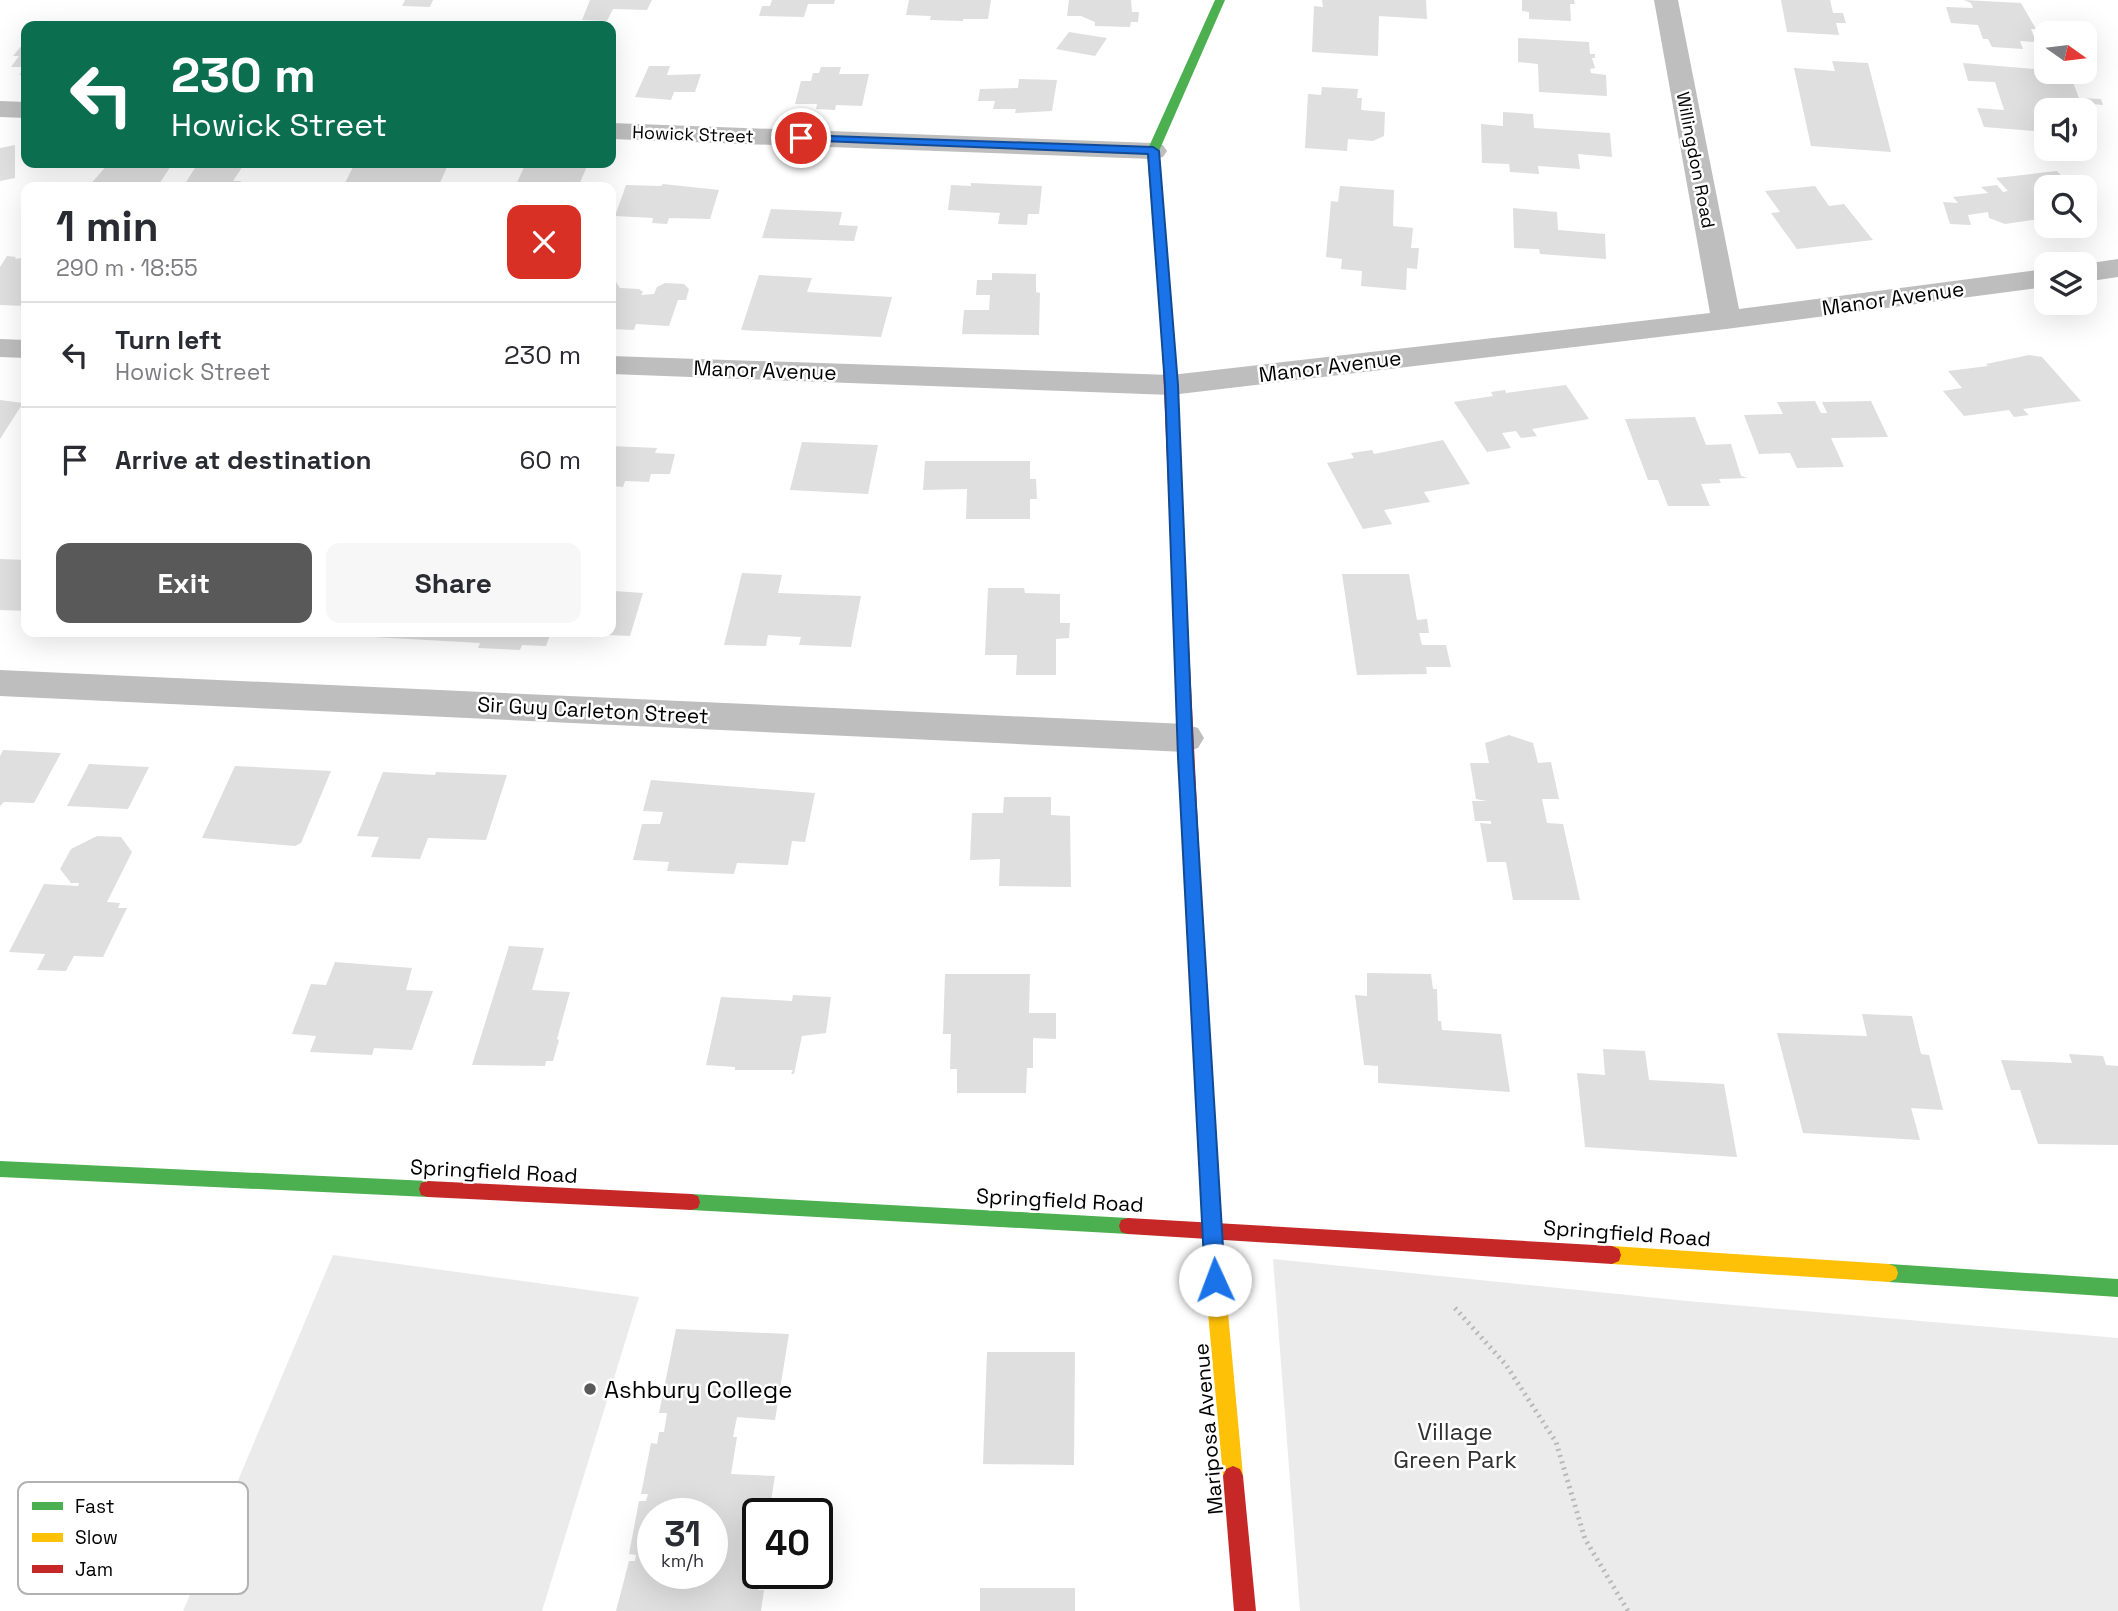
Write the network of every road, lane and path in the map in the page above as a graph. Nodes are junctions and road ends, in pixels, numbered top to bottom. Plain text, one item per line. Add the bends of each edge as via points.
1 (1220, 0) edge
2 (1666, 0) edge
3 (0, 109) edge
4 (21, 110) edge
5 (616, 131) edge
6 (1153, 151) junction
7 (2118, 268) edge
8 (2097, 271) edge
9 (2034, 280) edge
10 (1726, 320) junction
11 (0, 348) edge
12 (21, 349) edge
13 (616, 365) edge
14 (1171, 385) junction
15 (0, 683) edge
16 (1185, 738) junction
17 (0, 1169) edge
18 (1213, 1229) junction
19 (2118, 1288) edge
20 (1455, 1308) dead end
21 (1245, 1611) edge
22 (1628, 1611) edge

1 - 6 street, Mariposa Avenue
2 - 10 street, Willingdon Road
3 - 4 street
5 - 6 street, Howick Street
6 - 14 street, Mariposa Avenue
7 - 8 street
9 - 10 street, Manor Avenue
10 - 14 street, Manor Avenue
11 - 12 street
13 - 14 street, Manor Avenue
14 - 16 street, Mariposa Avenue
15 - 16 street, Sir Guy Carleton Street
16 - 18 street, Mariposa Avenue
17 - 18 street, Springfield Road
18 - 19 street, Springfield Road
18 - 21 street, Mariposa Avenue
20 - 22 path via 1506,1365 1556,1442 1585,1539

